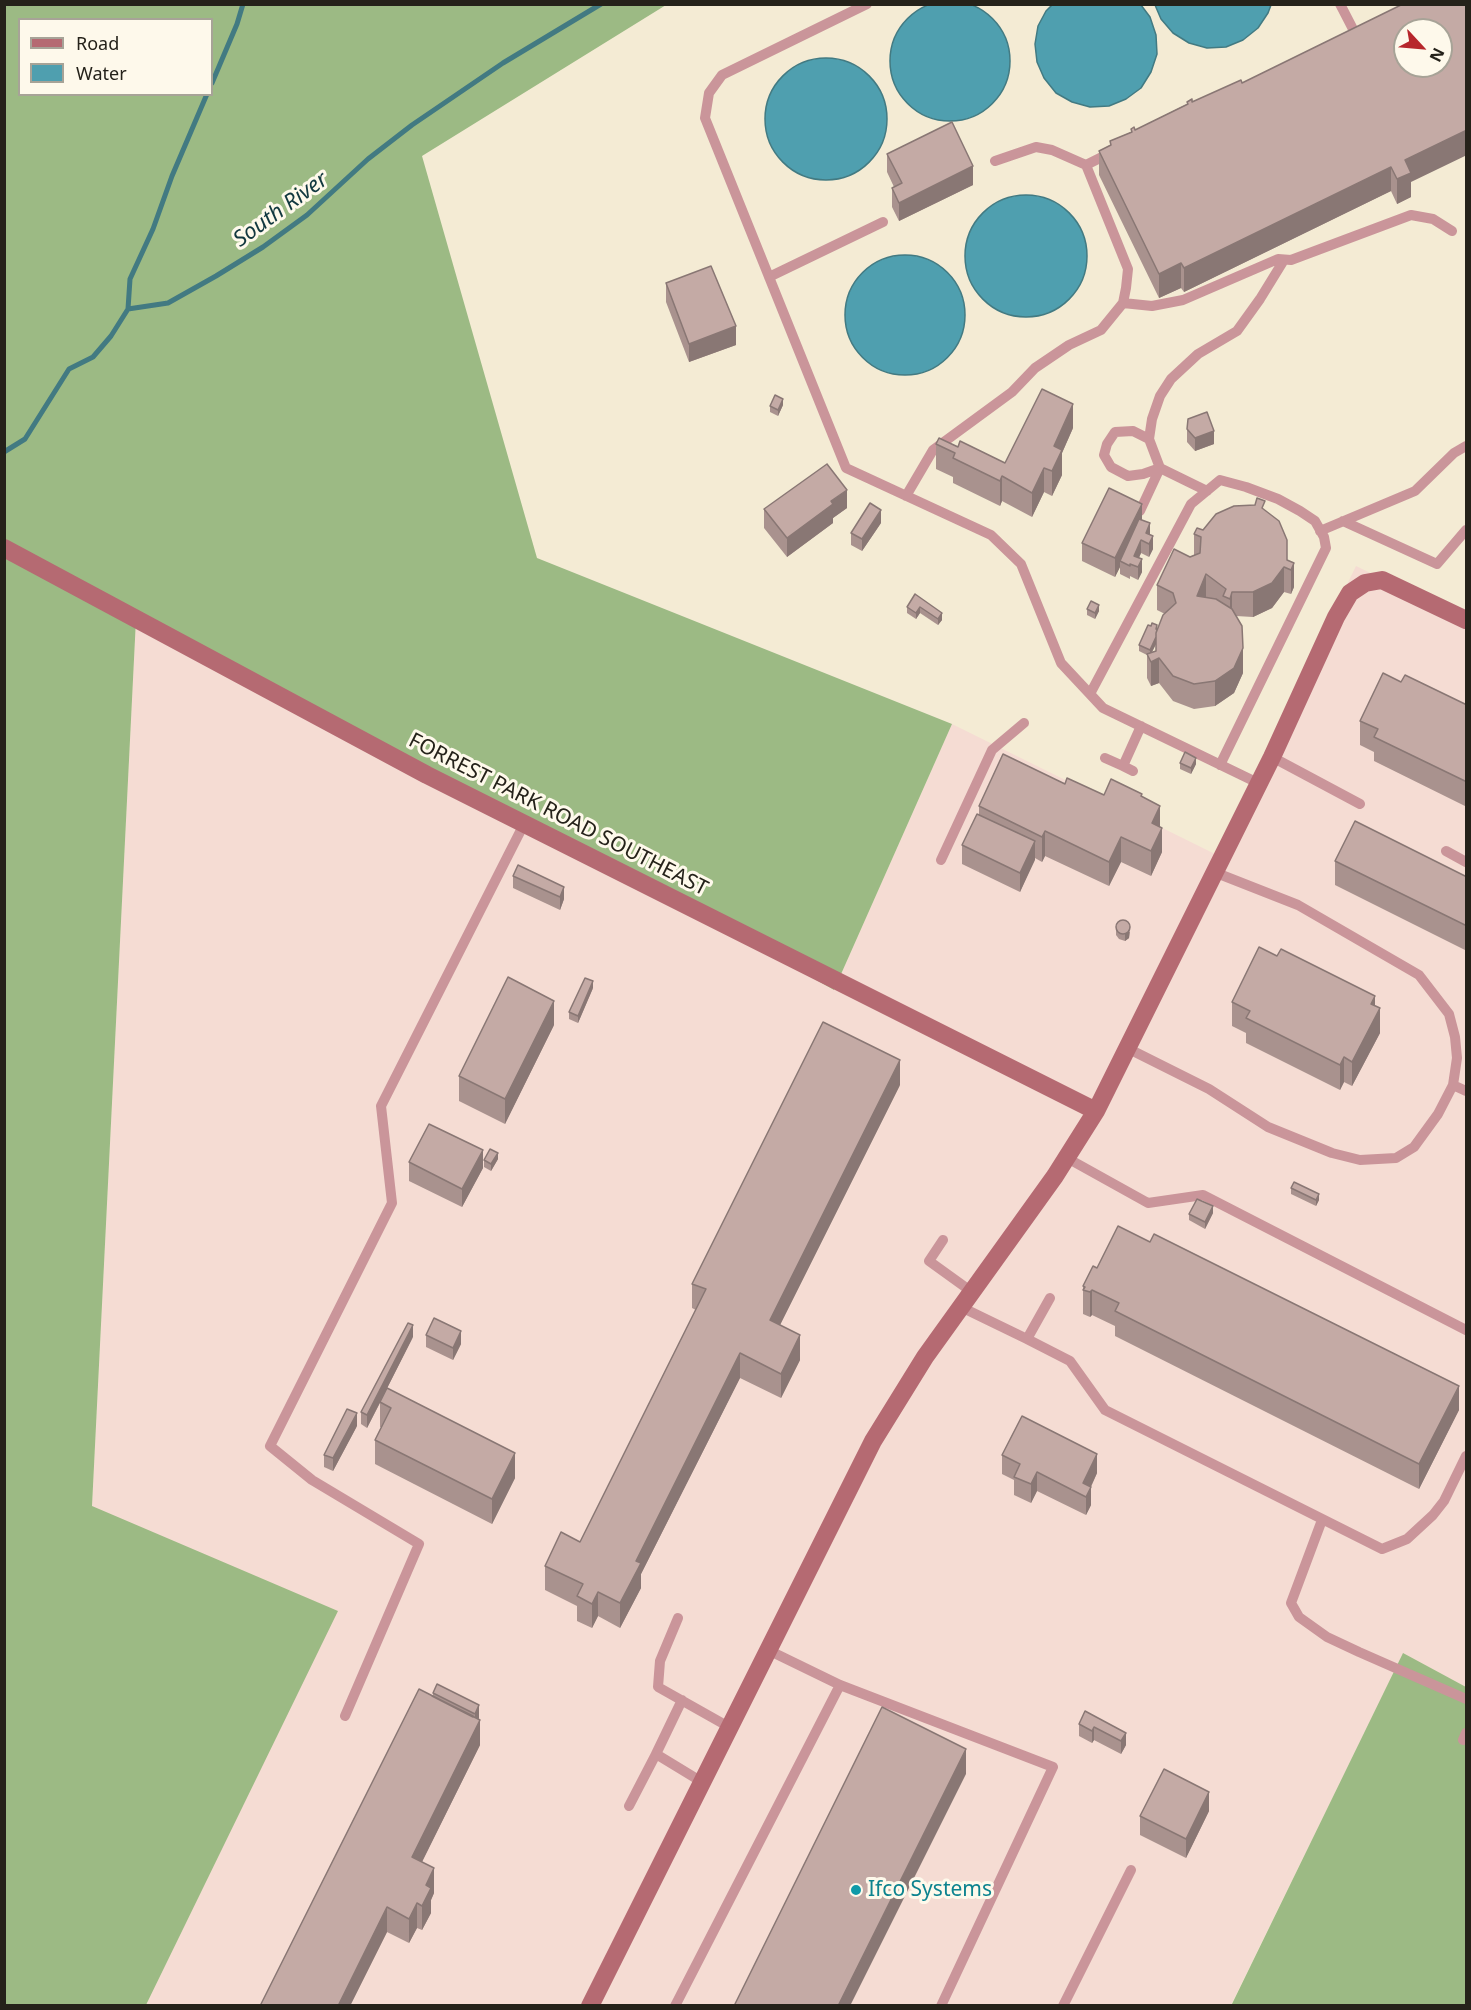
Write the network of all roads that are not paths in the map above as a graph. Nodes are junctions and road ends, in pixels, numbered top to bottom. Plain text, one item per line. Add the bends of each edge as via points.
1 (867, 4) edge
2 (1340, 4) edge
3 (1355, 33) edge
4 (1127, 144) edge
5 (995, 161) dead end
6 (1086, 165) junction
7 (883, 222) dead end
8 (1452, 231) dead end
9 (1284, 260) junction
10 (769, 277) junction
11 (1123, 303) junction
12 (1149, 439) junction
13 (1467, 446) edge
14 (1160, 468) junction
15 (1207, 491) junction
16 (906, 496) junction
17 (1140, 511) edge
18 (1343, 521) junction
19 (1467, 530) edge
20 (1320, 531) junction
21 (4, 548) edge
22 (1467, 620) edge
23 (1090, 694) junction
24 (1024, 723) dead end
25 (1141, 726) junction
26 (1272, 757) junction
27 (1105, 758) dead end
28 (1220, 765) junction
29 (1258, 783) junction
30 (1360, 804) dead end
31 (524, 824) junction
32 (1446, 851) dead end
33 (941, 860) dead end
34 (1467, 862) edge
35 (1215, 872) junction
36 (1127, 1048) junction
37 (1453, 1084) junction
38 (1467, 1091) edge
39 (1096, 1111) junction
40 (1066, 1158) junction
41 (943, 1240) dead end
42 (1050, 1298) dead end
43 (966, 1300) junction
44 (1467, 1330) edge
45 (1027, 1339) junction
46 (1467, 1456) edge
47 (1322, 1520) junction
48 (678, 1618) dead end
49 (768, 1650) junction
50 (840, 1685) junction
51 (1467, 1699) edge
52 (682, 1700) junction
53 (345, 1716) dead end
54 (729, 1727) junction
55 (656, 1754) junction
56 (702, 1782) junction
57 (629, 1806) dead end
58 (1131, 1870) dead end
59 (590, 2006) edge
60 (675, 2006) edge
61 (941, 2006) edge
62 (1063, 2006) edge

1 - 10 lane via 722,75 710,93 705,118
2 - 3 lane
4 - 6 lane
5 - 6 lane via 1036,147
6 - 11 lane via 1128,269
7 - 10 lane
8 - 9 lane via 1433,219 1411,215
9 - 11 lane via 1278,259 1183,300 1152,306
9 - 12 lane via 1237,331 1198,354 1171,380 1160,396
10 - 16 lane via 846,468
11 - 16 lane via 1101,330 1035,368 1012,392 933,450
12 - 14 lane
12 - 14 lane via 1133,431 1115,432 1104,455 1111,467 1128,476
13 - 18 lane via 1415,491
14 - 15 lane
14 - 17 lane
15 - 20 lane via 1220,480 1246,487 1300,511 1315,521
15 - 23 lane via 1191,504
16 - 23 lane via 991,535 1021,564 1061,663
18 - 19 lane via 1437,564
18 - 20 lane
20 - 28 lane via 1326,548
21 - 31 street, FORREST PARK ROAD SOUTHEAST
22 - 26 street via 1382,580 1365,583 1350,593
23 - 25 lane via 1103,708
24 - 33 lane via 992,750
25 - 27 lane via 1128,769
25 - 28 lane
26 - 29 street
26 - 30 lane
28 - 29 lane
29 - 35 street
31 - 39 street, FORREST PARK ROAD SOUTHEAST
31 - 53 lane via 381,1106 392,1203 270,1446 312,1480 419,1544
32 - 34 lane
35 - 36 street
35 - 37 lane via 1298,905 1419,975 1449,1014 1457,1058
36 - 37 lane via 1209,1089 1268,1127 1360,1160 1396,1158 1414,1147 1438,1114
36 - 39 street
37 - 38 lane
39 - 40 street
40 - 43 street
40 - 44 lane via 1148,1203 1203,1195
41 - 43 lane via 929,1261
42 - 45 lane
43 - 45 lane
43 - 49 street via 873,1441
45 - 47 lane via 1070,1361 1105,1410
46 - 47 lane via 1444,1500 1407,1539 1382,1550
47 - 51 lane via 1291,1603 1299,1617 1359,1652
48 - 52 lane via 660,1661 658,1687
49 - 50 lane
49 - 54 street
50 - 60 lane
50 - 61 lane via 1053,1767
52 - 54 lane
52 - 55 lane
54 - 56 street
55 - 56 lane
55 - 57 lane
56 - 59 street
58 - 62 lane

